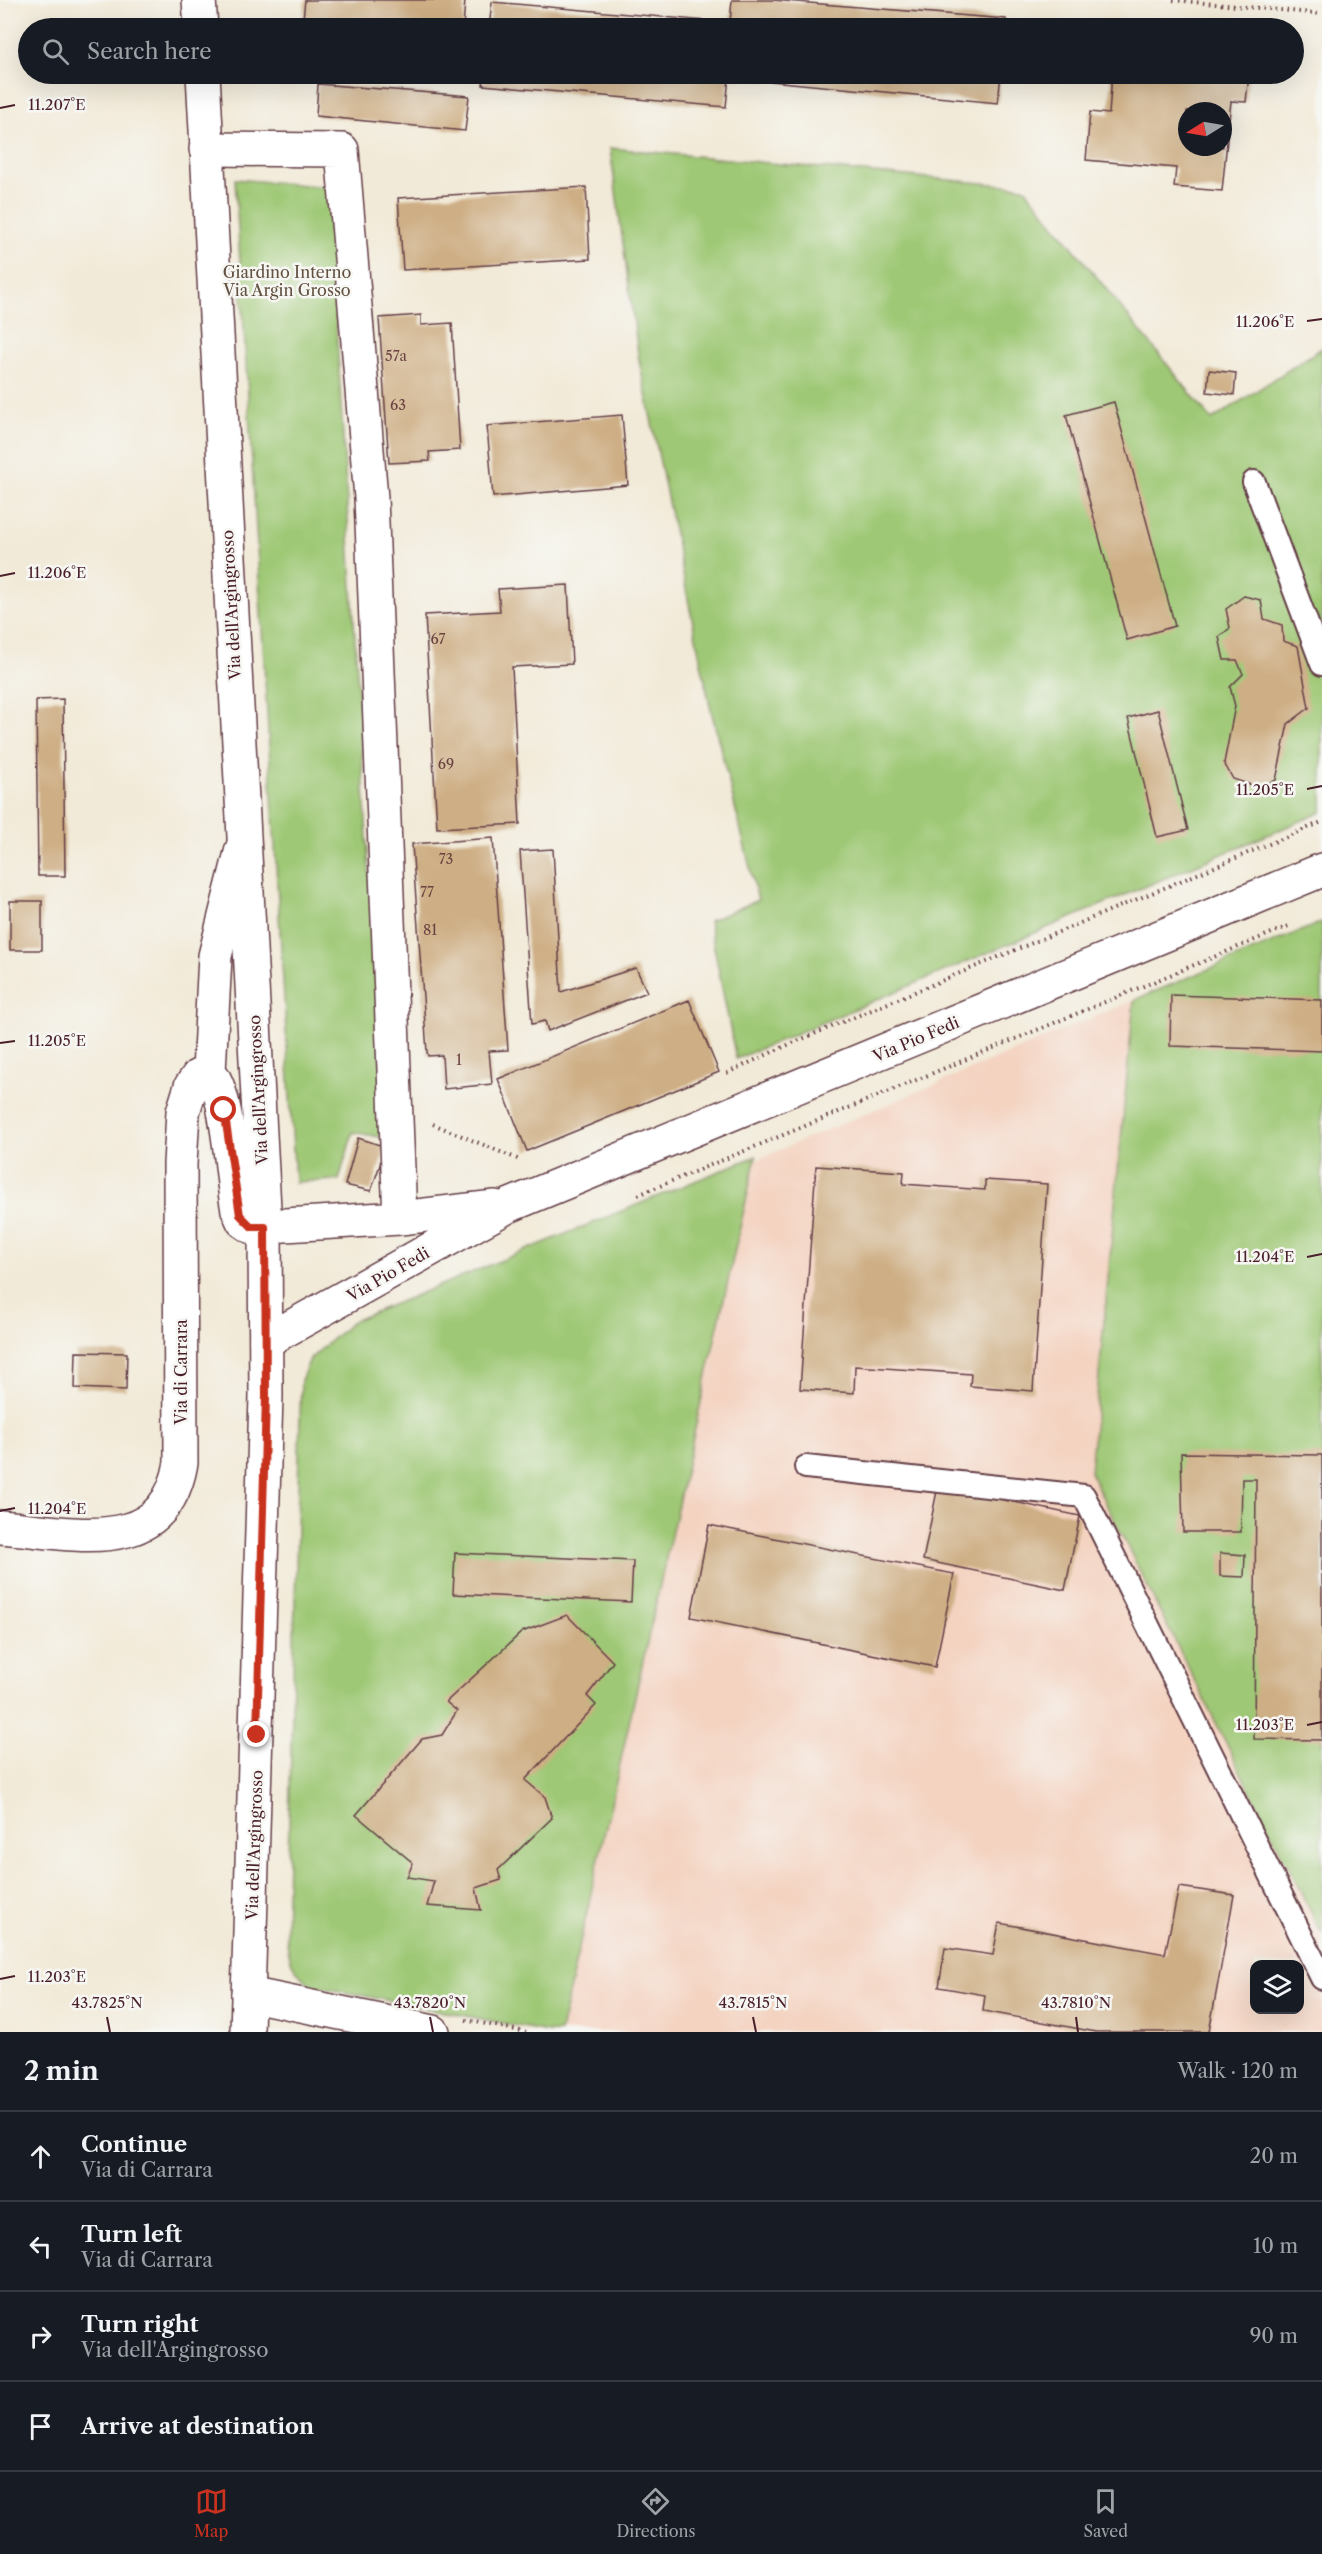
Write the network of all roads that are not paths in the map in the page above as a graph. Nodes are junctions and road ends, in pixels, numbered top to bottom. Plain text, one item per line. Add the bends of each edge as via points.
1 (199, 0) edge
2 (200, 18) edge
3 (203, 84) edge
4 (206, 148) junction
5 (1254, 482) dead end
6 (1322, 664) edge
7 (243, 843) junction
8 (1322, 870) edge
9 (209, 1072) junction
10 (508, 1206) junction
11 (400, 1218) junction
12 (265, 1227) junction
13 (266, 1341) junction
14 (806, 1467) dead end
15 (0, 1527) edge
16 (1322, 1978) edge
17 (248, 1994) junction
18 (247, 2032) edge
19 (433, 2032) edge

1 - 2 street
3 - 4 street, Via dell'Argingrosso
4 - 7 street, Via dell'Argingrosso
4 - 11 street via 342,150 371,498
5 - 6 lane
7 - 9 street via 215,956
7 - 12 street, Via dell'Argingrosso
8 - 10 street, Via Pio Fedi
9 - 12 street via 217,1079 224,1110 240,1215 252,1227
9 - 15 street, Via di Carrara via 198,1076 186,1096 183,1112 181,1463 177,1486 150,1521 111,1535
10 - 11 street, Via Pio Fedi
10 - 13 street, Via Pio Fedi
11 - 12 street, Via Pio Fedi
12 - 13 street, Via dell'Argingrosso
13 - 17 street, Via dell'Argingrosso
14 - 16 lane via 1084,1496
17 - 18 street, Via dell'Argingrosso
17 - 19 street

